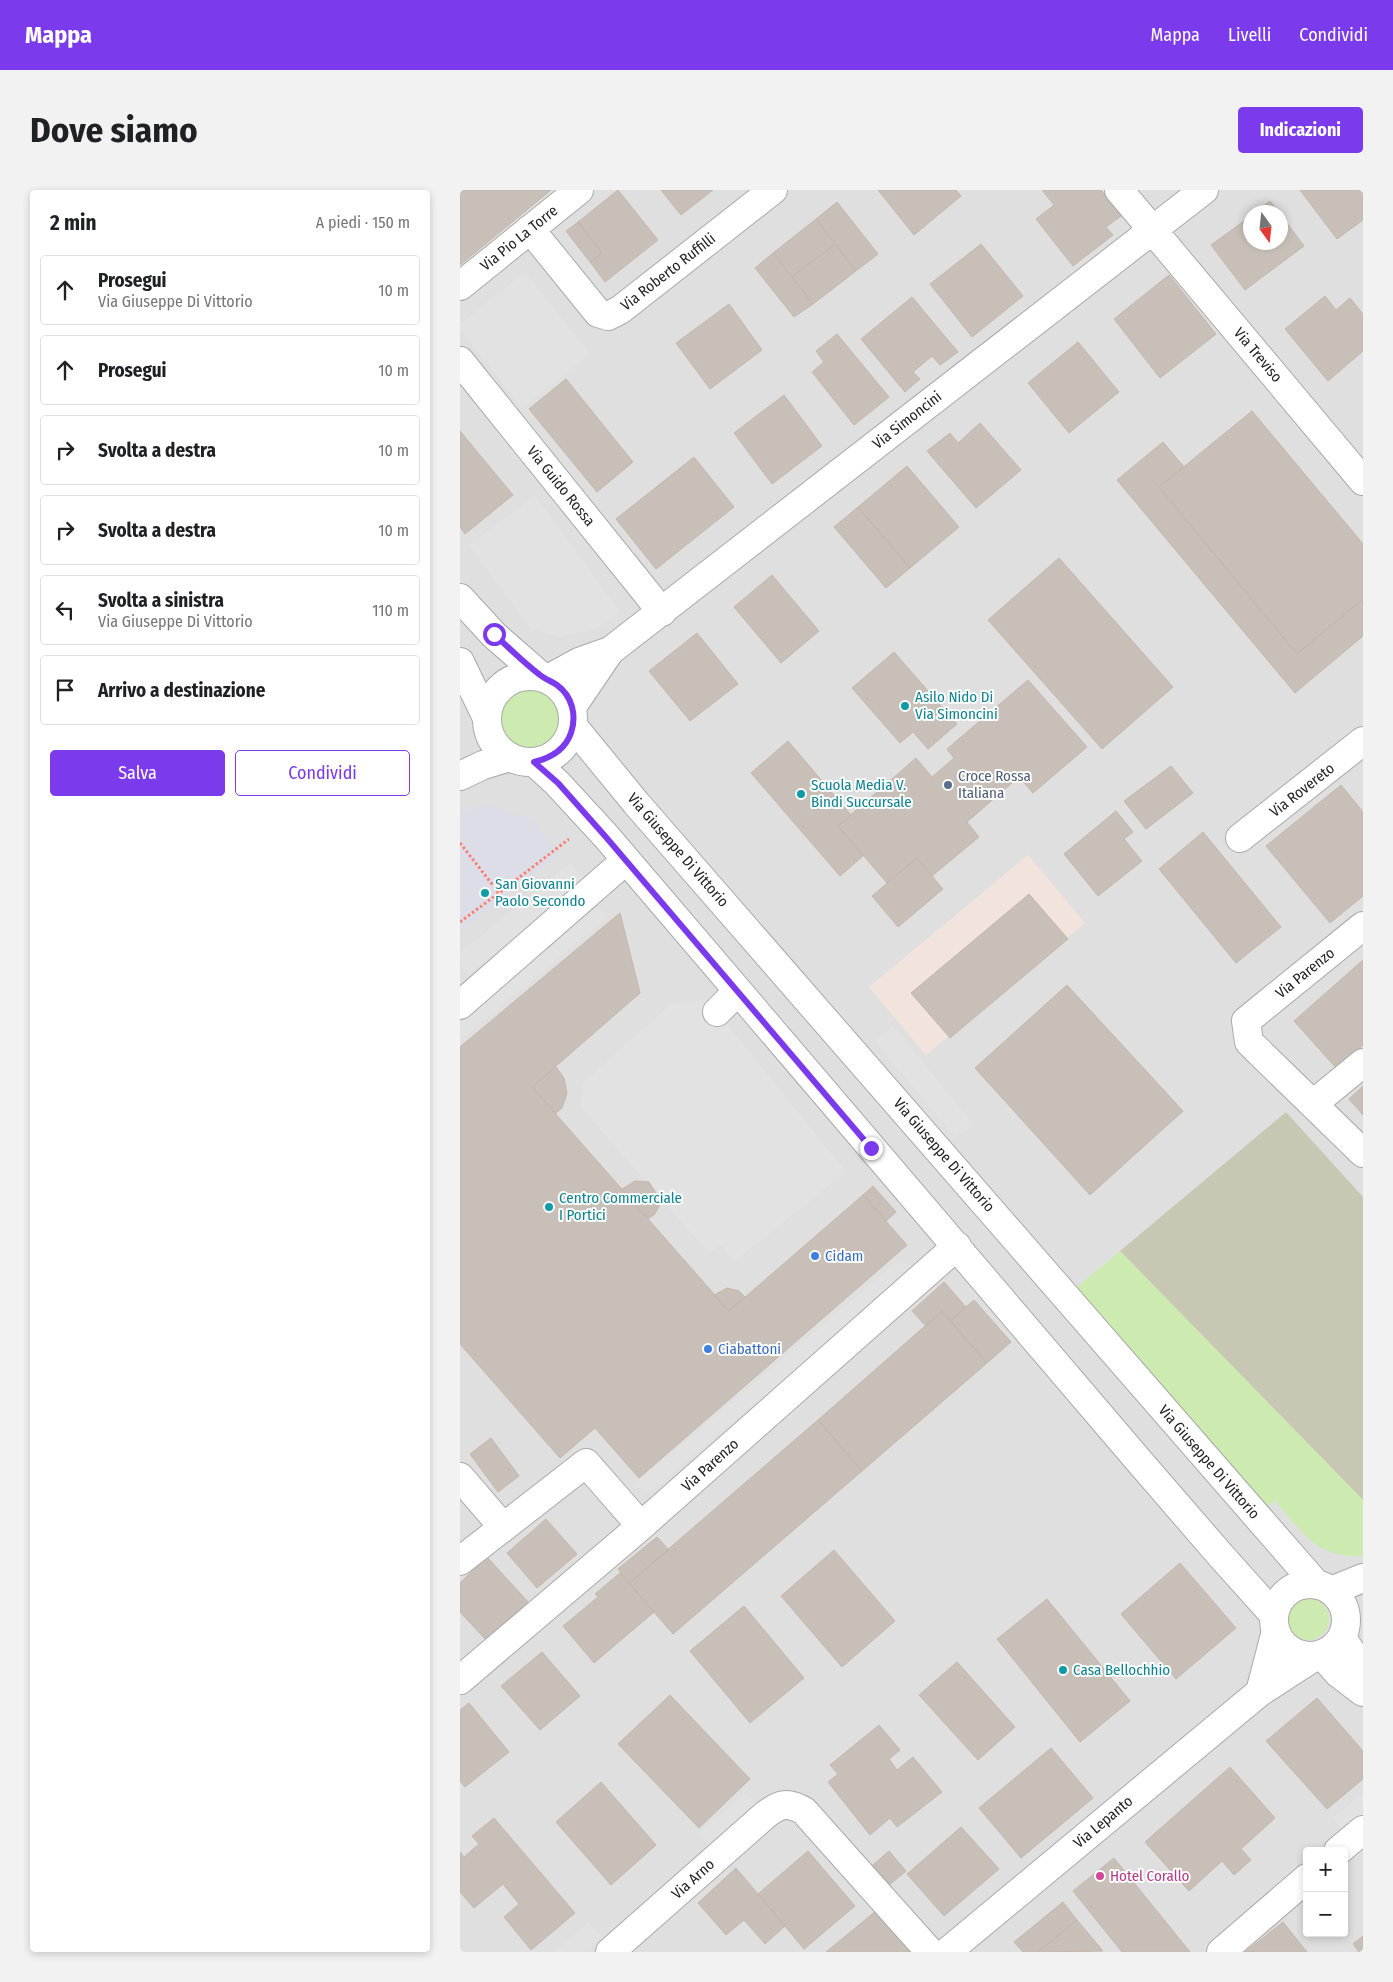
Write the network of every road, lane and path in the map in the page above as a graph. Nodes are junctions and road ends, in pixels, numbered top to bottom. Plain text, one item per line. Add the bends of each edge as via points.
1 (579, 190) edge
2 (773, 190) edge
3 (1119, 190) edge
4 (1204, 190) edge
5 (530, 229) junction
6 (1153, 229) junction
7 (460, 286) edge
8 (460, 361) edge
9 (1363, 481) edge
10 (460, 598) edge
11 (662, 612) junction
12 (610, 651) junction
13 (460, 662) edge
14 (545, 678) junction
15 (573, 716) junction
16 (488, 725) junction
17 (1363, 741) edge
18 (460, 760) edge
19 (522, 760) junction
20 (460, 776) edge
21 (575, 834) dead end
22 (1240, 838) dead end
23 (460, 843) edge
24 (626, 861) junction
25 (499, 893) junction
26 (460, 922) edge
27 (1363, 926) edge
28 (738, 991) junction
29 (460, 1005) edge
30 (717, 1012) dead end
31 (1363, 1063) edge
32 (1313, 1104) junction
33 (1363, 1153) edge
34 (956, 1246) junction
35 (460, 1477) edge
36 (640, 1526) junction
37 (503, 1527) junction
38 (460, 1561) edge
39 (1363, 1578) edge
40 (1324, 1588) junction
41 (1275, 1623) junction
42 (1351, 1624) edge
43 (1318, 1656) junction
44 (1363, 1676) edge
45 (460, 1680) edge
46 (1260, 1692) junction
47 (1363, 1692) edge
48 (1363, 1830) edge
49 (1343, 1847) edge
50 (1303, 1881) edge
51 (610, 1952) edge
52 (930, 1952) edge
53 (947, 1952) edge
54 (1221, 1952) edge

1 - 5 street, Via Pio La Torre
2 - 5 street, Via Roberto Ruffilli via 620,310 608,316 598,313
3 - 6 street, Via Treviso
4 - 6 street, Via Simoncini
5 - 7 street, Via Pio La Torre
6 - 9 street, Via Treviso
6 - 11 street, Via Simoncini
8 - 11 street, Via Guido Rossa
10 - 14 street via 494,634
11 - 12 street, Via Simoncini
12 - 14 street, Via Simoncini
12 - 15 street, Via Simoncini
13 - 16 street
14 - 15 street via 567,696
14 - 16 street via 523,676 505,683 490,703
15 - 19 street via 568,739 560,750 548,758
15 - 40 street, Via Giuseppe Di Vittorio via 636,803
16 - 18 street
16 - 19 street via 494,744
17 - 22 street, Via Rovereto
19 - 20 street via 483,765
19 - 24 street via 558,783
21 - 25 path
23 - 25 path
24 - 28 street
24 - 29 street
25 - 26 path
27 - 32 street, Via Parenzo via 1246,1021 1249,1042
28 - 30 street
28 - 34 street
31 - 32 street
32 - 33 street
34 - 36 street, Via Parenzo
34 - 41 street
35 - 37 street
36 - 37 street via 586,1463
36 - 45 street, Via Parenzo
37 - 38 street
39 - 40 street
40 - 41 street via 1305,1584 1285,1594 1278,1604
40 - 42 street via 1339,1598
41 - 43 street via 1286,1648 1294,1653
41 - 46 street
42 - 43 street via 1330,1651
42 - 44 street via 1354,1656
43 - 46 street, Via Lepanto
43 - 47 street
46 - 53 street, Via Lepanto
48 - 49 street
50 - 54 street
51 - 52 street, Via Arno via 776,1807 787,1805 804,1811

